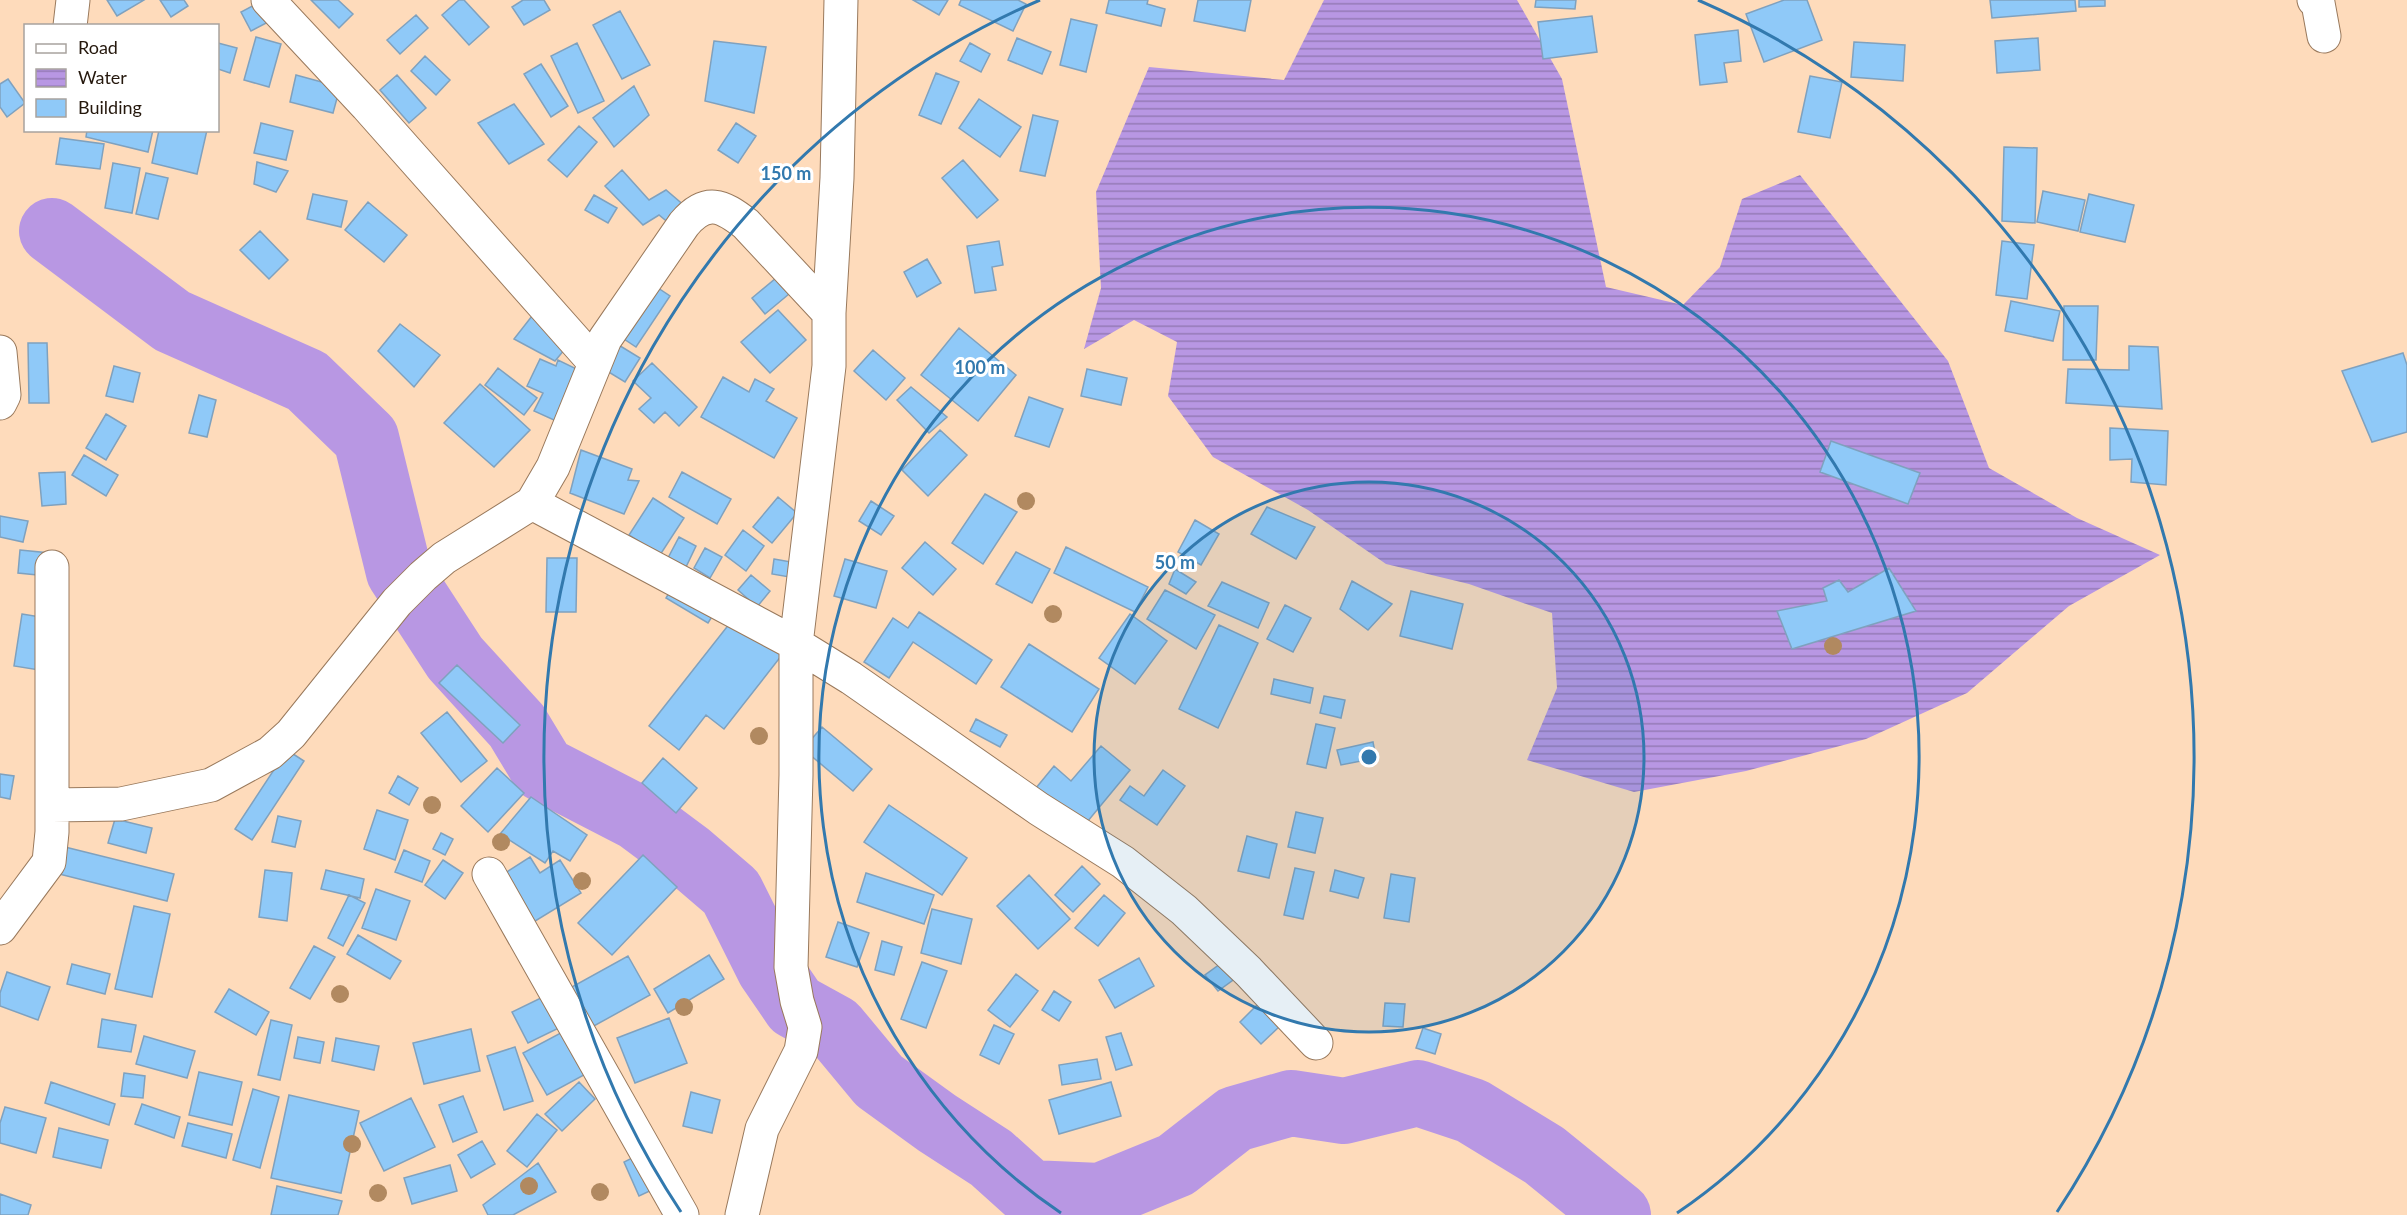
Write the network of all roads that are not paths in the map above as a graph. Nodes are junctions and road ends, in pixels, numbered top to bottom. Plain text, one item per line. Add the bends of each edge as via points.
1 (73, 0) edge
2 (268, 0) edge
3 (842, 0) edge
4 (2314, 0) edge
5 (70, 24) edge
6 (2324, 36) dead end
7 (829, 313) junction
8 (0, 352) edge
9 (594, 362) junction
10 (0, 403) edge
11 (532, 503) junction
12 (52, 567) dead end
13 (796, 644) junction
14 (52, 805) junction
15 (489, 874) dead end
16 (0, 928) edge
17 (1316, 1043) dead end
18 (682, 1215) edge
19 (742, 1215) edge

1 - 5 street
2 - 9 street
3 - 7 street
4 - 6 street via 2318,3
7 - 9 street via 746,224 731,212 713,206 696,211 684,224 605,339
7 - 13 street via 829,366
8 - 10 street via 4,395
9 - 11 street via 552,467
11 - 13 street
11 - 14 street via 444,558 423,576 397,602 291,734 270,753 211,784 121,804
12 - 14 street
13 - 17 street via 1123,862 1184,910
13 - 19 street via 791,967 805,1027 801,1051 762,1129
14 - 16 street via 49,862
15 - 18 street

